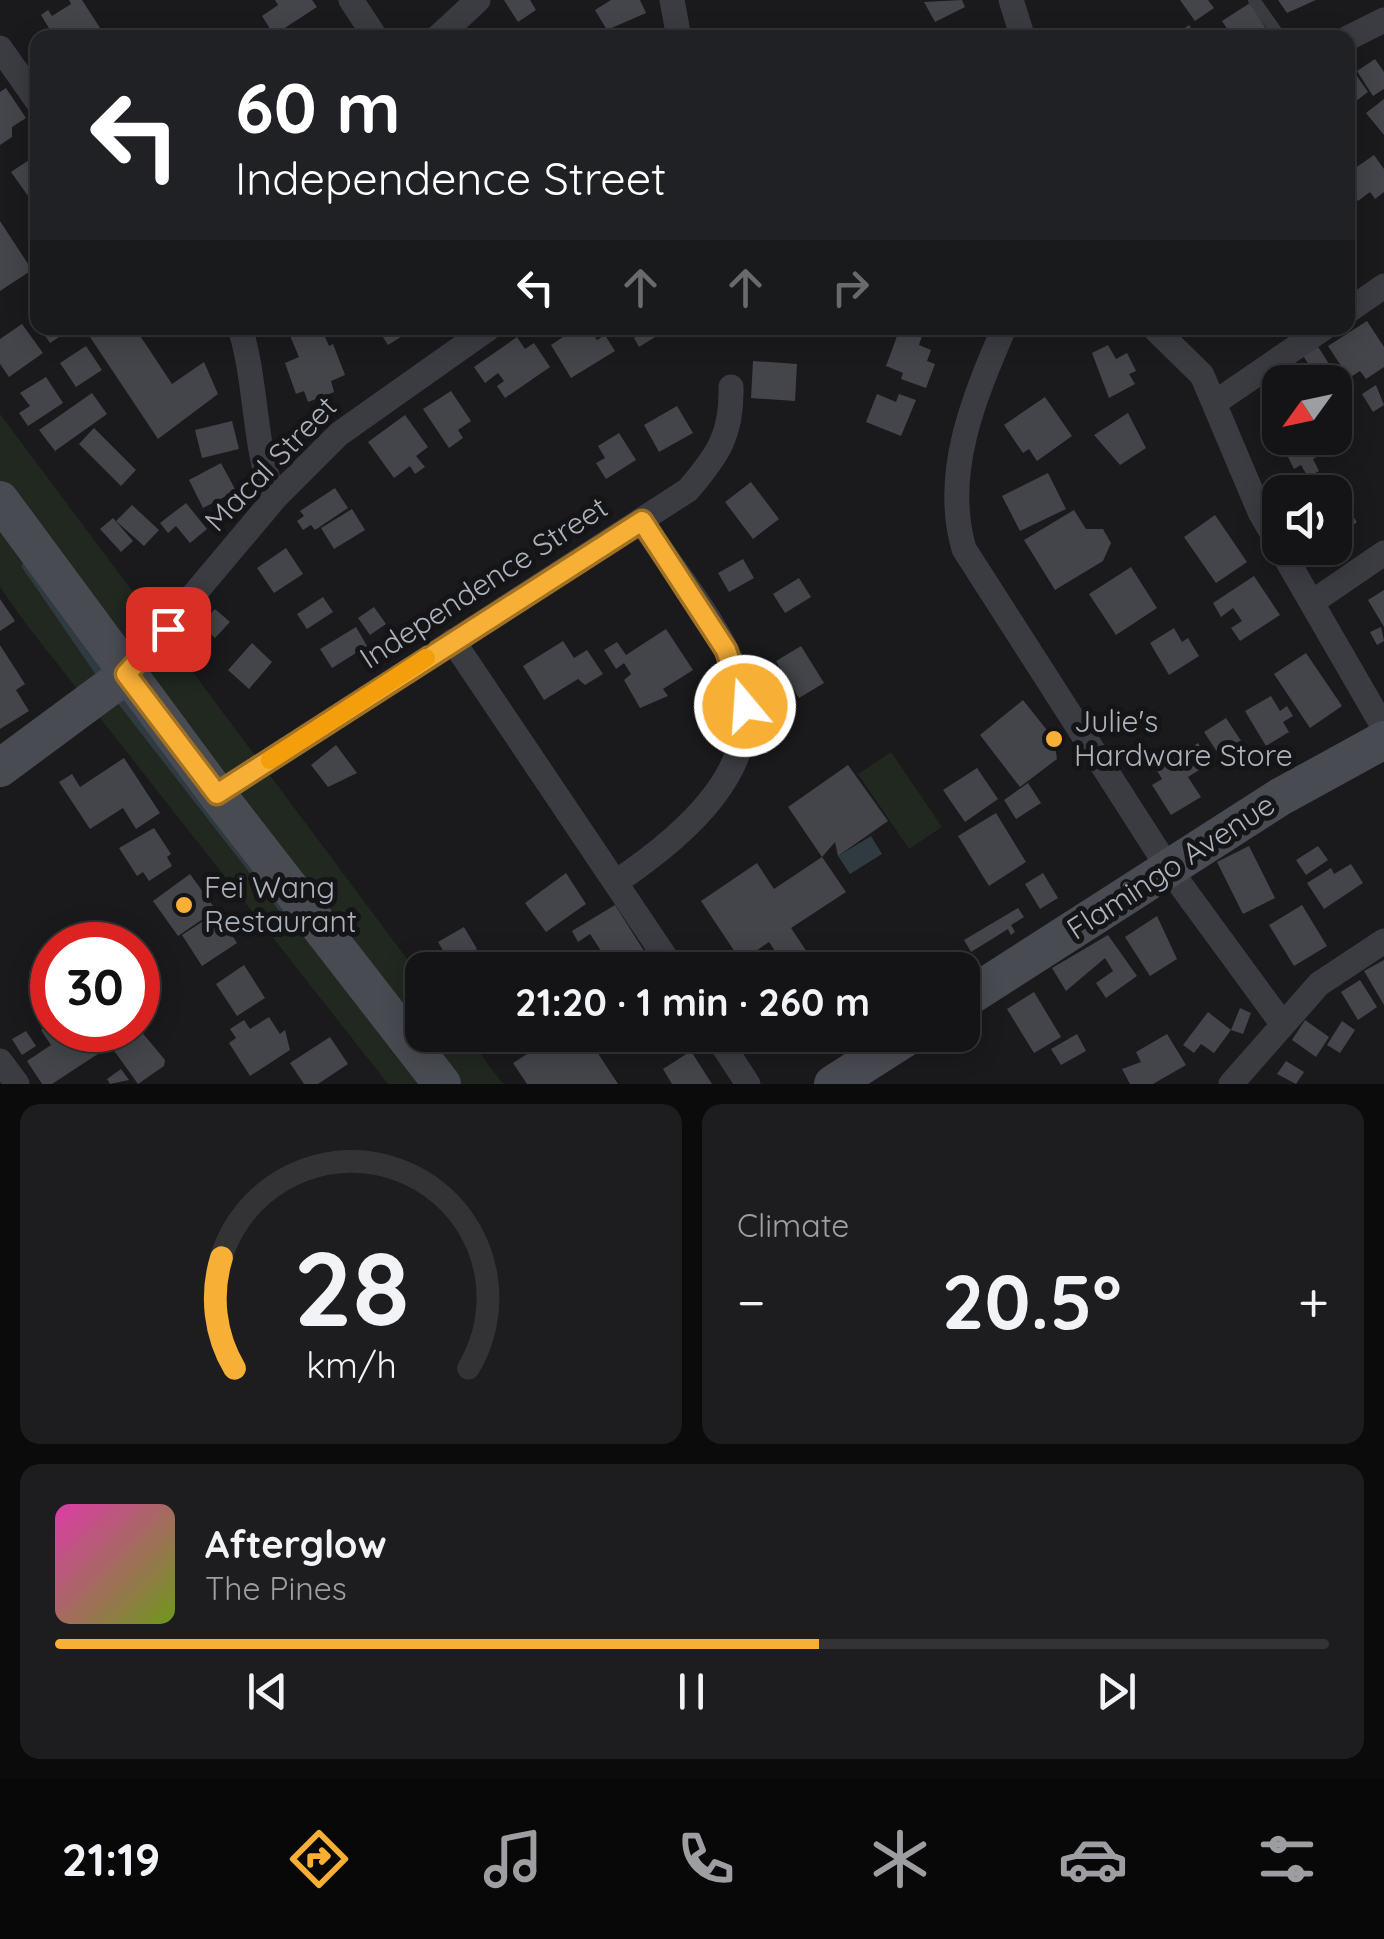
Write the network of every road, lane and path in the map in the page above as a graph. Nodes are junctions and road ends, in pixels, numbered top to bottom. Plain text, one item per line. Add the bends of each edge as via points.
1 (351, 0) edge
2 (478, 0) edge
3 (672, 0) edge
4 (1011, 0) edge
5 (1254, 0) edge
6 (1384, 20) edge
7 (371, 30) edge
8 (446, 30) edge
9 (678, 30) edge
10 (1020, 30) edge
11 (1275, 30) edge
12 (1355, 34) edge
13 (0, 48) edge
14 (30, 91) edge
15 (1384, 286) edge
16 (1355, 306) edge
17 (242, 335) edge
18 (478, 335) edge
19 (1001, 335) edge
20 (1161, 335) edge
21 (1314, 335) edge
22 (731, 386) dead end
23 (1216, 402) junction
24 (275, 498) junction
25 (0, 500) edge
26 (1262, 516) edge
27 (642, 521) junction
28 (1384, 553) edge
29 (1291, 565) edge
30 (1314, 601) junction
31 (453, 641) junction
32 (126, 674) junction
33 (1384, 728) edge
34 (1384, 740) edge
35 (0, 768) edge
36 (217, 794) junction
37 (1169, 869) junction
38 (616, 882) junction
39 (1384, 942) edge
40 (662, 952) edge
41 (980, 990) edge
42 (1281, 1022) junction
43 (727, 1052) edge
44 (883, 1052) edge
45 (0, 1061) edge
46 (17, 1084) edge
47 (442, 1084) edge
48 (748, 1084) edge
49 (833, 1084) edge
50 (1230, 1084) edge

1 - 7 street
2 - 8 street
3 - 9 street
4 - 10 street
5 - 11 lane
6 - 12 street
13 - 14 street
15 - 16 street
17 - 24 street via 266,480
18 - 24 street, Macal Street via 339,434
19 - 37 street via 958,456 954,504 964,550
20 - 23 street via 1202,376
21 - 23 street
22 - 27 street, Independence Street via 732,422 723,443 688,490
23 - 26 street
24 - 32 street, Macal Street
25 - 32 street
27 - 31 street, Independence Street
27 - 38 street via 726,650 745,706 744,732 717,794 664,848
28 - 30 street
29 - 30 street
30 - 33 street
31 - 36 street, Independence Street
31 - 38 street
32 - 35 street
32 - 36 street
34 - 37 street, Flamingo Avenue via 1318,773
36 - 47 street
37 - 41 street, Flamingo Avenue
37 - 42 street
38 - 40 street
39 - 42 street via 1318,984
42 - 50 street
43 - 48 street
44 - 49 street
45 - 46 street

